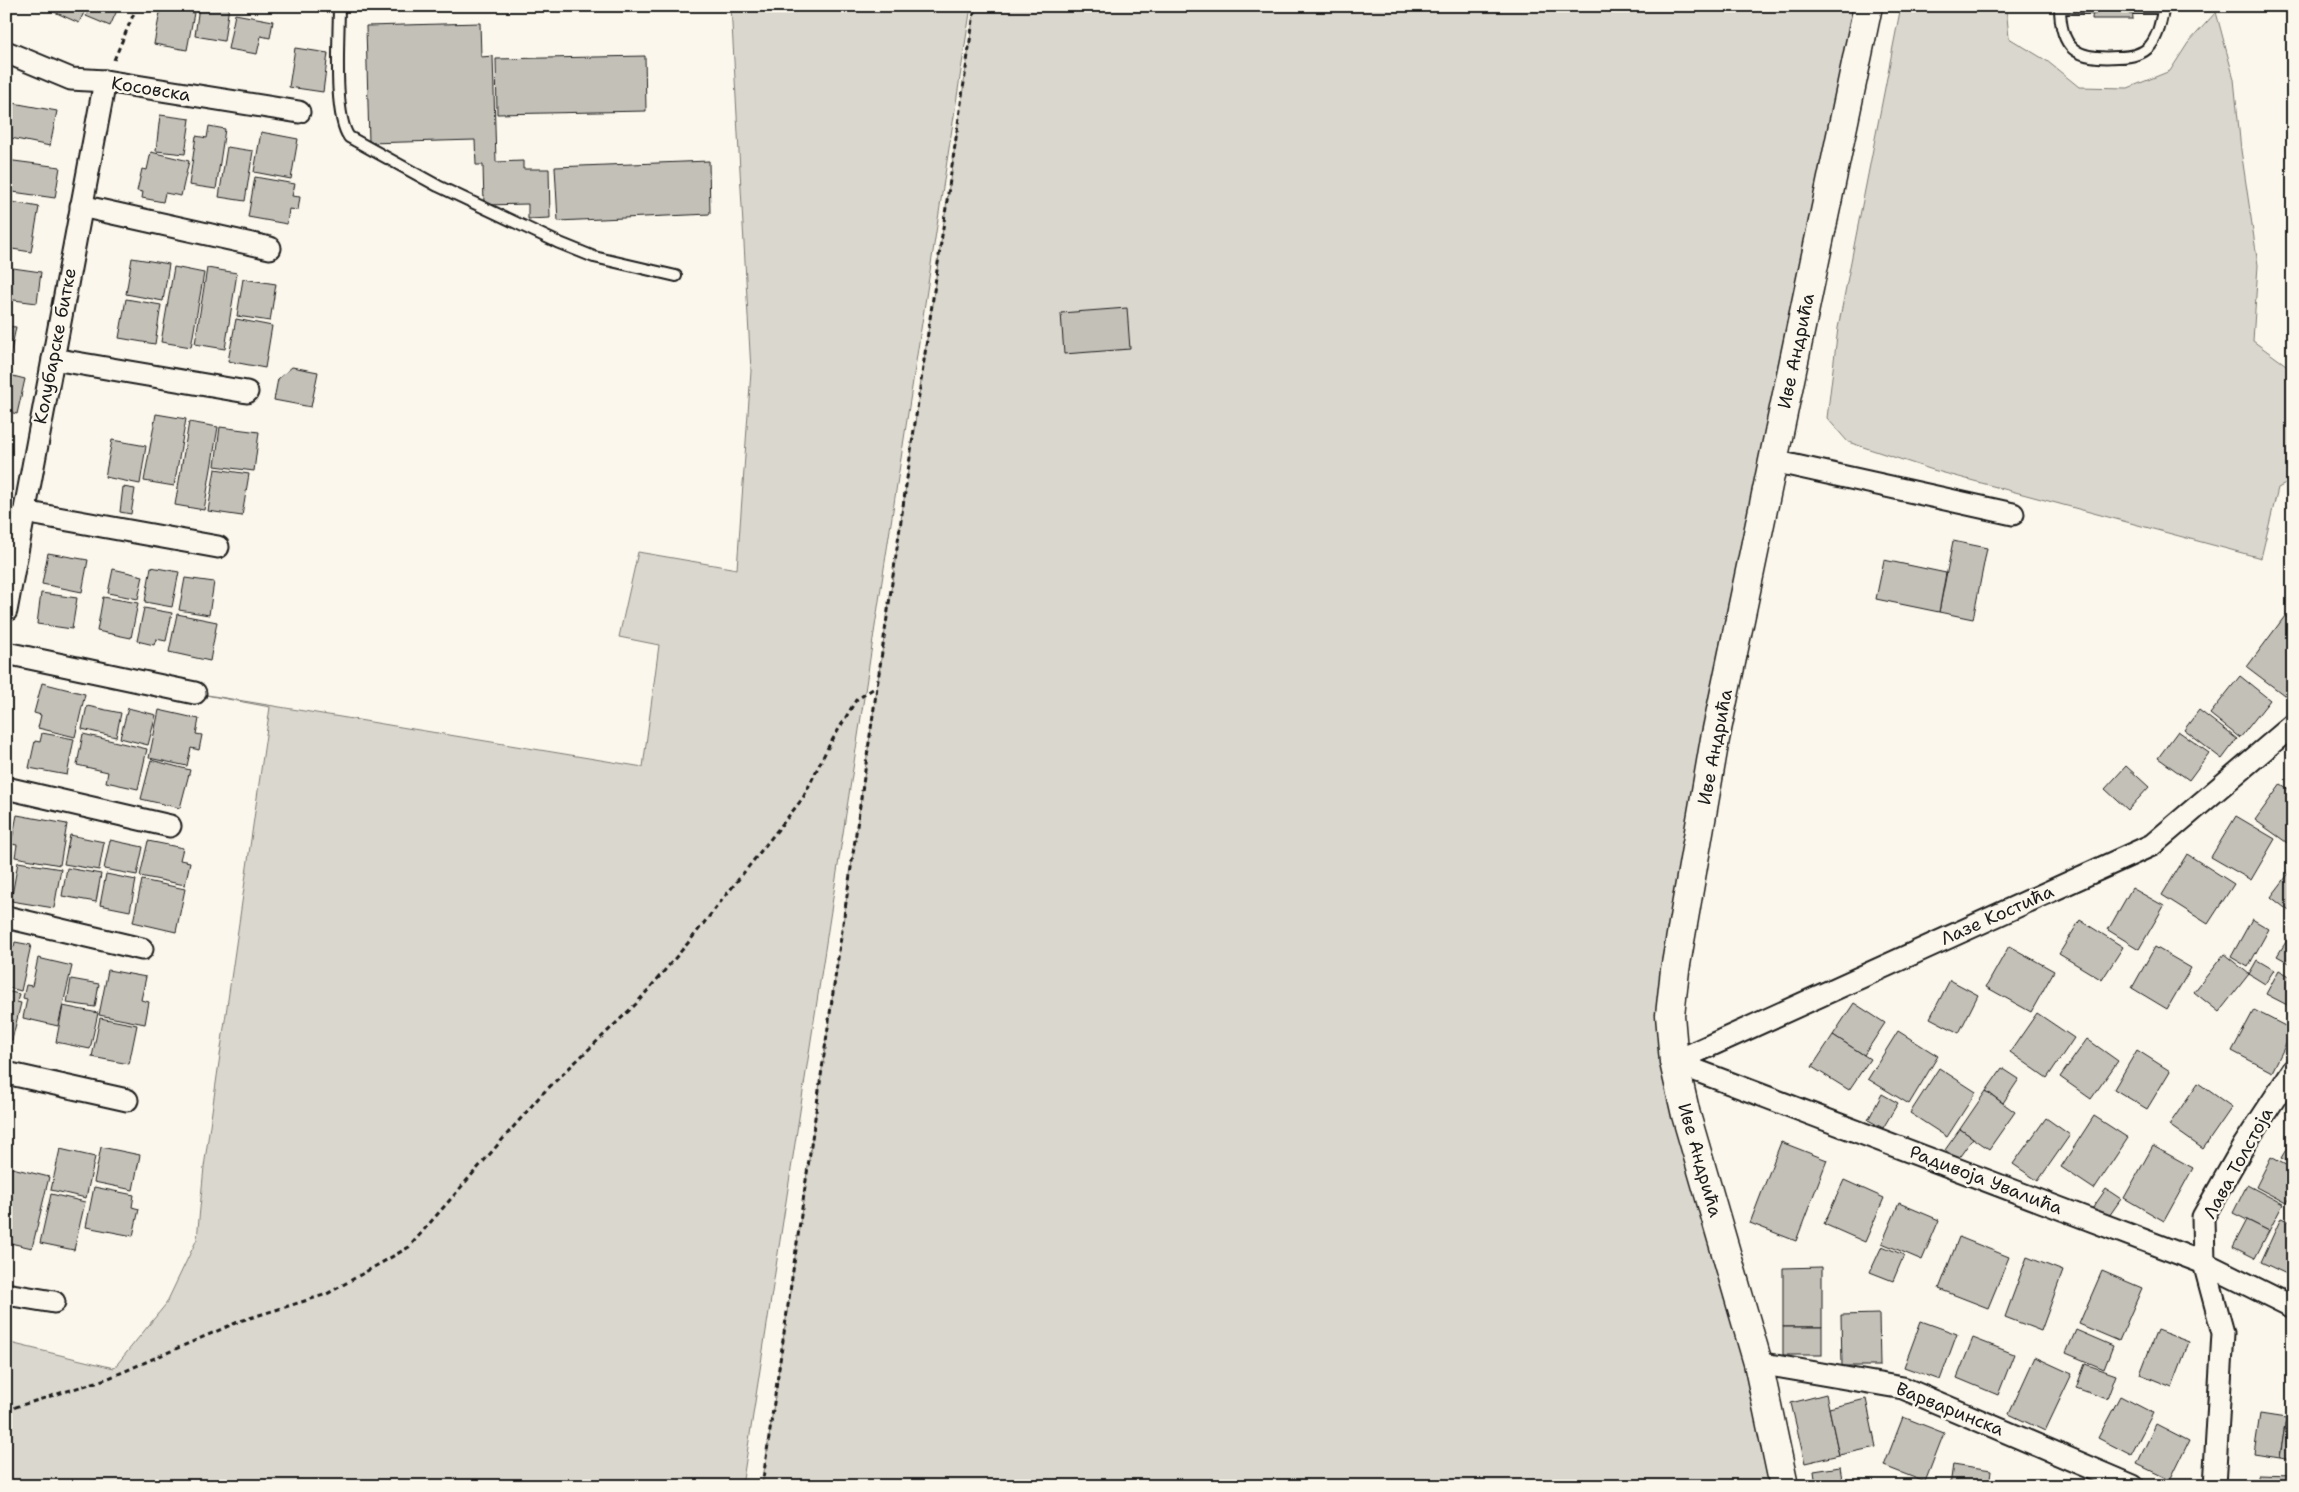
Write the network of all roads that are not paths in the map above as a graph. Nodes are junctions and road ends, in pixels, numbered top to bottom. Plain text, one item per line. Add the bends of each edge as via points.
1 (339, 6) edge
2 (1868, 6) edge
3 (2060, 7) edge
4 (2163, 7) edge
5 (2092, 8) dead end
6 (2132, 8) dead end
7 (6, 52) edge
8 (105, 81) junction
9 (299, 112) dead end
10 (81, 206) junction
11 (270, 248) dead end
12 (676, 276) dead end
13 (54, 359) junction
14 (246, 392) dead end
15 (1773, 461) junction
16 (24, 512) junction
17 (2013, 514) dead end
18 (218, 547) dead end
19 (6, 611) edge
20 (6, 652) edge
21 (195, 693) dead end
22 (2293, 725) edge
23 (6, 788) edge
24 (170, 826) dead end
25 (6, 917) edge
26 (142, 949) dead end
27 (1674, 1062) junction
28 (2293, 1070) edge
29 (6, 1073) edge
30 (127, 1100) dead end
31 (2204, 1263) junction
32 (6, 1294) edge
33 (54, 1302) dead end
34 (2293, 1307) edge
35 (1758, 1363) junction
36 (1784, 1486) edge
37 (2133, 1486) edge
38 (2214, 1486) edge

1 - 12 lane via 340,108 344,130 349,137 438,186 557,242 594,257
2 - 15 street, Иве Андрића
3 - 4 lane via 2064,33 2070,45 2079,54 2092,58 2125,57 2139,54 2149,47 2161,24
3 - 5 lane
4 - 6 lane
7 - 8 street, Косовска via 71,79
8 - 9 street, Косовска
8 - 10 street, Колубарске битке
10 - 11 street
10 - 13 street, Колубарске битке
13 - 14 street
13 - 16 street, Колубарске битке
15 - 17 street
15 - 27 street, Иве Андрића via 1715,739 1675,970 1670,1015
16 - 18 street
16 - 19 street, Колубарске битке
20 - 21 street
22 - 27 street, Лазе Костића via 2152,845
23 - 24 street
25 - 26 street
27 - 31 street, Радивоја Увалића
27 - 35 street, Иве Андрића via 1686,1115
28 - 31 street, Лава Толстоја via 2244,1145 2204,1217
29 - 30 street
31 - 34 street, Радивоја Увалића
31 - 38 street, Лава Толстоја via 2223,1333
32 - 33 street
35 - 36 street, Иве Андрића
35 - 37 street, Варваринска via 1903,1388

